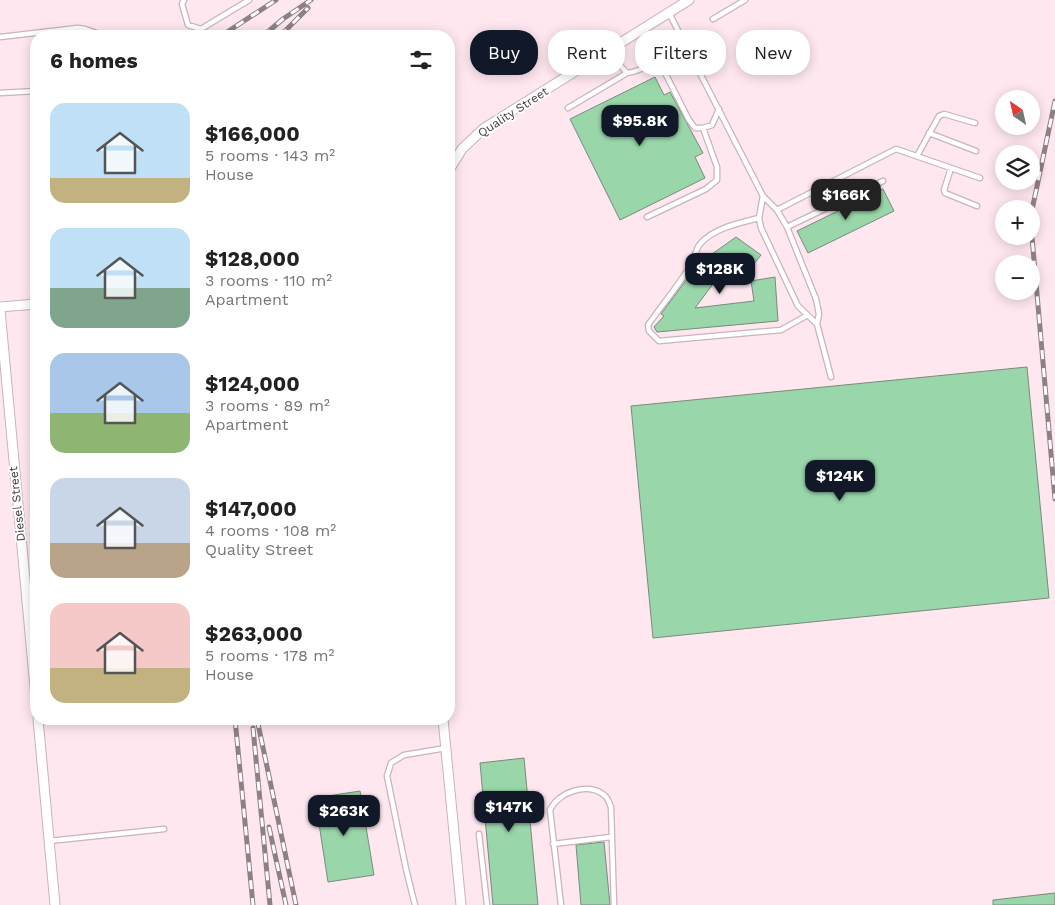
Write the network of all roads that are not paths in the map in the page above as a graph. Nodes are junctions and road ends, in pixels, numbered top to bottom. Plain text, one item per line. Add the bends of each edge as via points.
1 (184, 0) edge
2 (249, 0) edge
3 (689, 0) edge
4 (745, 0) edge
5 (669, 13) junction
6 (713, 19) dead end
7 (61, 30) edge
8 (88, 30) edge
9 (30, 34) edge
10 (0, 37) edge
11 (625, 40) edge
12 (625, 71) edge
13 (627, 73) junction
14 (570, 75) edge
15 (30, 90) edge
16 (0, 93) edge
17 (568, 108) dead end
18 (719, 109) junction
19 (975, 123) dead end
20 (703, 128) junction
21 (929, 133) junction
22 (976, 151) dead end
23 (917, 156) junction
24 (455, 160) edge
25 (951, 168) junction
26 (980, 178) dead end
27 (882, 181) dead end
28 (763, 196) junction
29 (977, 206) dead end
30 (777, 210) junction
31 (647, 217) dead end
32 (759, 218) junction
33 (786, 227) junction
34 (30, 305) edge
35 (0, 309) edge
36 (806, 316) junction
37 (818, 324) junction
38 (831, 376) dead end
39 (30, 633) edge
40 (39, 725) edge
41 (444, 725) edge
42 (446, 748) junction
43 (164, 829) dead end
44 (479, 834) dead end
45 (612, 837) junction
46 (49, 841) junction
47 (553, 844) junction
48 (55, 905) edge
49 (415, 905) edge
50 (461, 905) edge
51 (487, 905) edge
52 (561, 905) edge
53 (614, 905) edge

1 - 2 lane via 182,4 188,25 201,29
3 - 5 street, Quality Street
4 - 6 lane
5 - 11 street, Quality Street
5 - 18 lane
7 - 8 lane
9 - 10 lane
12 - 13 lane
13 - 17 lane
13 - 20 lane via 658,64 689,120 695,128
14 - 24 street, Quality Street via 483,129
15 - 16 lane
18 - 20 lane via 712,125
18 - 28 lane
19 - 21 lane via 944,114 938,116
20 - 31 lane via 717,180 706,189
21 - 22 lane
21 - 23 lane
23 - 25 lane
23 - 30 lane via 896,149
25 - 26 lane
25 - 29 lane via 945,193
27 - 33 lane
28 - 30 lane
28 - 32 lane
30 - 33 lane
32 - 36 lane via 790,291
32 - 36 lane via 722,229 699,245 692,264 648,325 649,331 659,341 781,330
33 - 37 lane via 816,299
34 - 35 street
35 - 39 street, Diesel Street
36 - 37 lane
37 - 38 lane
40 - 46 street
41 - 42 street
42 - 49 lane via 404,755 391,763 387,776
42 - 50 street
43 - 46 lane
44 - 51 lane
45 - 47 lane
45 - 47 lane via 611,807 606,796 591,790 576,790 552,805
45 - 53 lane
46 - 48 street
47 - 52 lane

